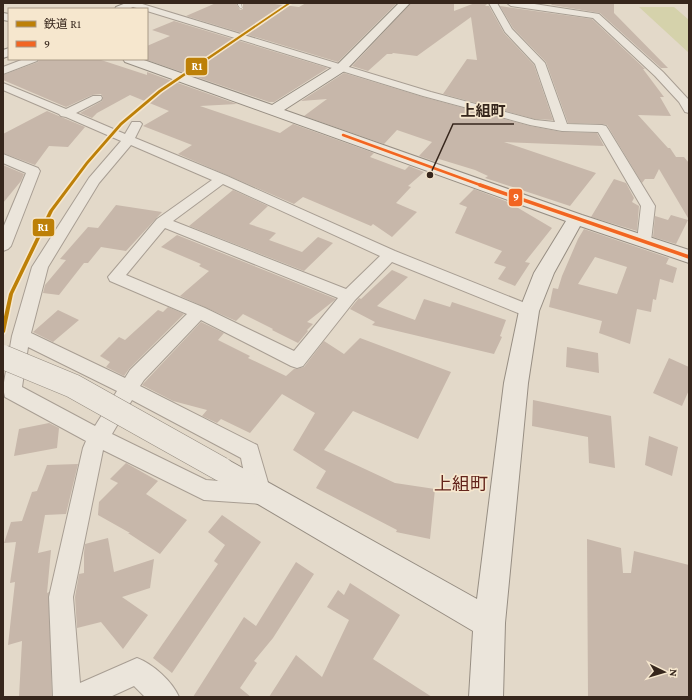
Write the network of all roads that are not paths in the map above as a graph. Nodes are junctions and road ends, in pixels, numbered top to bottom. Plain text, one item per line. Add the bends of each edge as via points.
1 (134, 3) edge
2 (405, 3) edge
3 (493, 3) edge
4 (511, 3) edge
5 (122, 8) edge
6 (30, 60) edge
7 (132, 60) edge
8 (342, 68) junction
9 (3, 71) edge
10 (3, 86) edge
11 (97, 98) dead end
12 (274, 110) junction
13 (689, 110) edge
14 (65, 114) junction
15 (136, 124) dead end
16 (562, 127) junction
17 (123, 138) junction
18 (3, 158) edge
19 (222, 179) junction
20 (576, 219) junction
21 (162, 222) junction
22 (644, 241) junction
23 (3, 245) edge
24 (390, 255) junction
25 (689, 257) edge
26 (349, 296) junction
27 (529, 311) junction
28 (199, 312) junction
29 (21, 336) junction
30 (3, 357) edge
31 (128, 390) junction
32 (99, 438) junction
33 (261, 492) junction
34 (489, 623) junction
35 (67, 697) edge
36 (79, 697) edge
37 (165, 697) edge
38 (486, 697) edge

1 - 5 street
1 - 8 street
2 - 8 street
3 - 16 street via 508,30 540,63
4 - 13 street via 596,16 659,74
6 - 9 street
7 - 12 street
8 - 12 street
8 - 16 street via 534,123
10 - 14 street
11 - 14 street
12 - 20 street
14 - 17 street
15 - 17 street
16 - 22 street via 602,129 648,206
17 - 19 street
17 - 29 street via 40,267
18 - 23 street via 33,171
19 - 21 street
19 - 24 street
20 - 22 street
20 - 27 street via 544,273
21 - 26 street
21 - 28 street via 116,277
22 - 25 street
24 - 26 street
24 - 27 street
26 - 28 street via 297,361
27 - 34 street via 516,383
28 - 31 street via 137,374
29 - 31 street via 79,362
29 - 32 street via 12,391
30 - 33 street, bridge via 73,386
31 - 32 street
31 - 33 street via 250,452
32 - 33 street via 204,490
32 - 35 street via 93,448 61,597
33 - 34 street
34 - 38 street
36 - 37 street via 137,671

